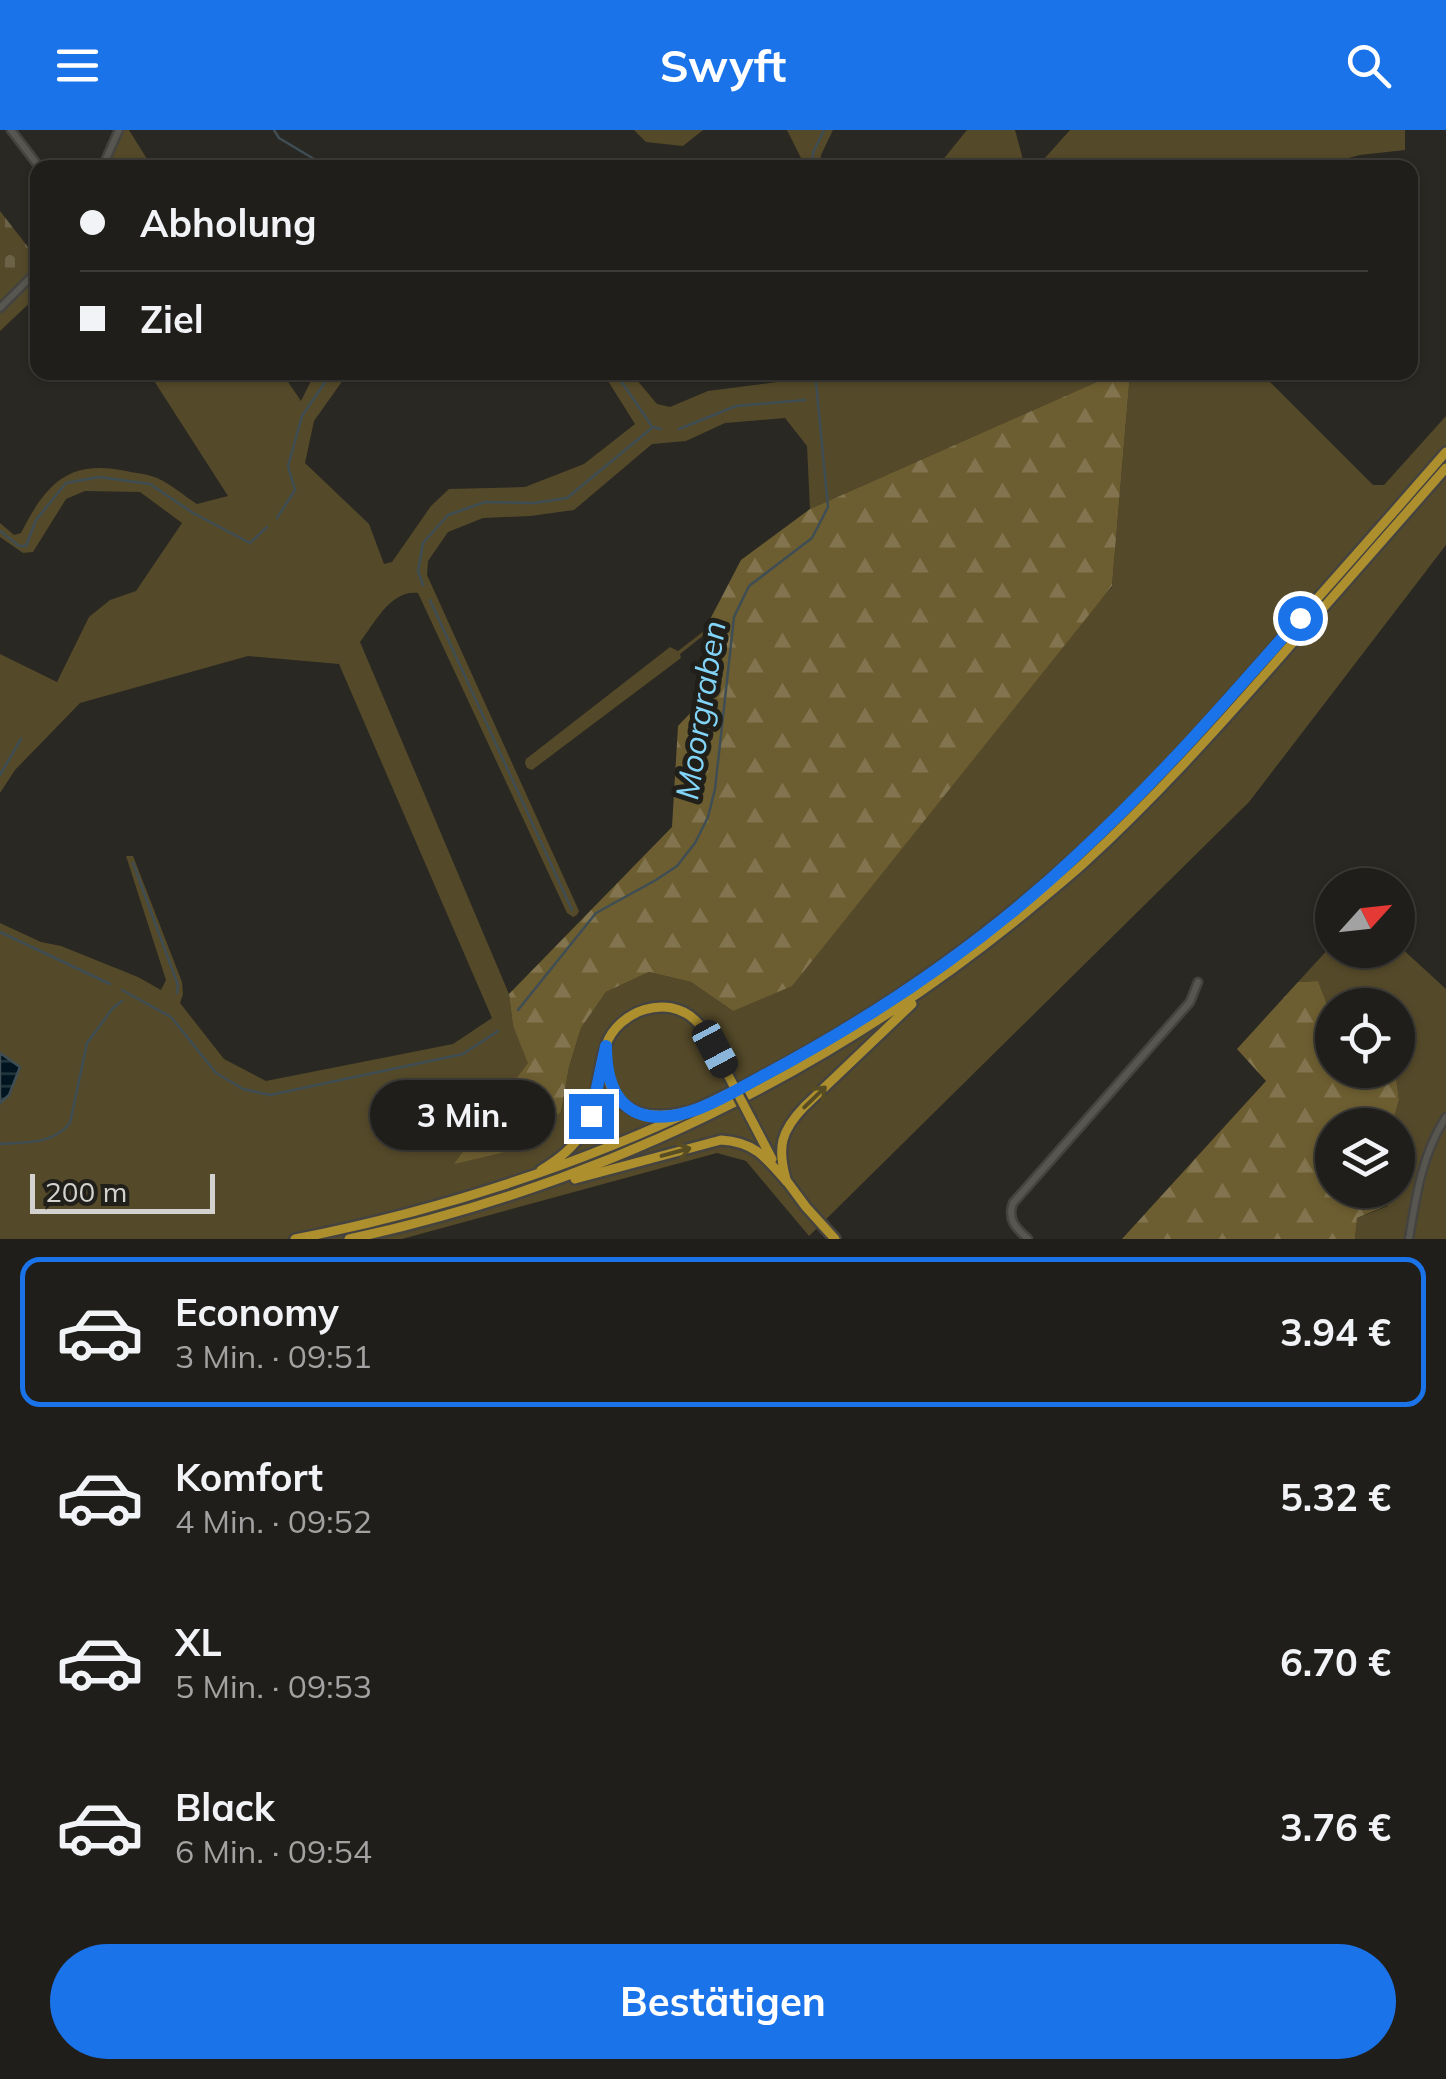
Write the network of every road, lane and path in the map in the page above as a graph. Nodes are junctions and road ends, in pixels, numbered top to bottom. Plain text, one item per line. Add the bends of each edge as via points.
1 (11, 130) edge
2 (119, 130) edge
3 (34, 160) edge
4 (106, 160) edge
5 (30, 278) edge
6 (0, 308) edge
7 (1446, 452) edge
8 (1446, 468) edge
9 (1198, 982) dead end
10 (932, 985) junction
11 (606, 1046) junction
12 (703, 1108) junction
13 (1446, 1117) edge
14 (530, 1178) junction
15 (787, 1182) junction
16 (547, 1183) junction
17 (295, 1239) edge
18 (349, 1239) edge
19 (835, 1239) edge
20 (1028, 1239) edge
21 (1410, 1239) edge

1 - 3 street
2 - 4 street
5 - 6 street
7 - 12 highway via 1203,728 1074,858 904,991
8 - 10 highway via 1147,802 1081,866
9 - 20 street via 1190,1002 1014,1203 1012,1222
15 -> 10 highway via 781,1150 788,1126
10 - 16 highway via 810,1064 665,1136
11 - 12 highway via 608,1081 626,1106 650,1116
11 - 14 highway via 584,1132
11 - 15 highway, bridge via 619,1024 638,1011 686,1013 702,1028
12 - 14 highway
13 - 21 street via 1424,1161
14 - 17 highway
16 -> 15 highway via 721,1140 756,1150
15 - 19 highway
16 - 18 highway

